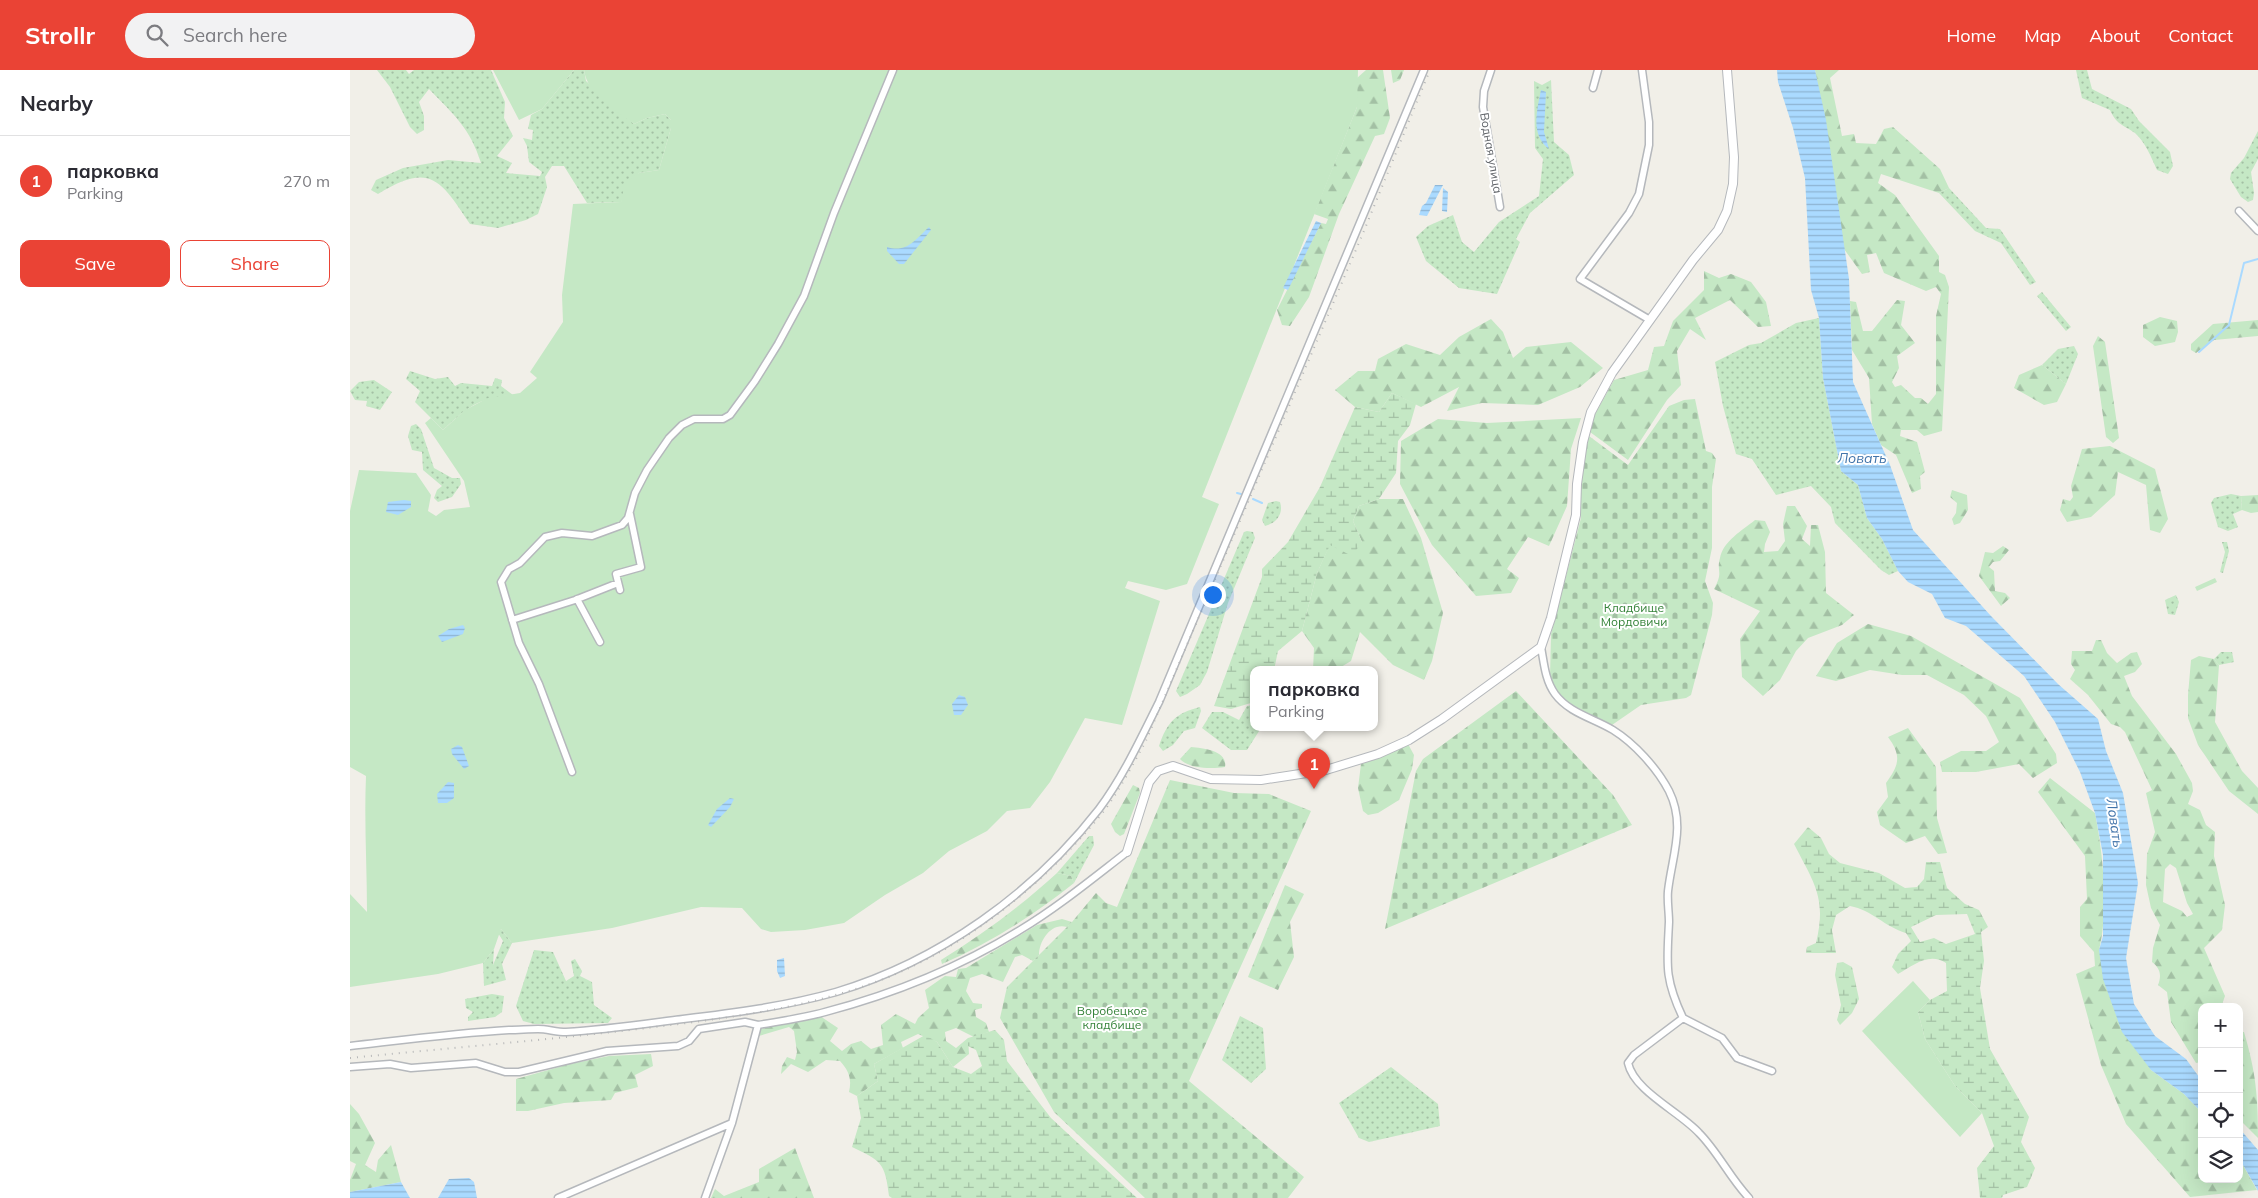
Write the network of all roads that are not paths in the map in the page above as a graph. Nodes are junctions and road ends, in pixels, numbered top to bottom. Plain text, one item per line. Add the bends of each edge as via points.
1 (893, 70) edge
2 (1424, 70) edge
3 (1491, 70) edge
4 (1598, 70) edge
5 (1642, 70) edge
6 (1727, 70) edge
7 (1593, 88) dead end
8 (1500, 207) dead end
9 (2239, 211) dead end
10 (2258, 231) edge
11 (1650, 320) junction
12 (630, 512) junction
13 (618, 583) junction
14 (620, 590) dead end
15 (577, 599) junction
16 (512, 620) junction
17 (600, 642) dead end
18 (1541, 647) junction
19 (572, 772) dead end
20 (1127, 852) joint
21 (1683, 1018) junction
22 (758, 1025) junction
23 (350, 1046) edge
24 (350, 1067) edge
25 (1772, 1071) dead end
26 (732, 1123) junction
27 (558, 1198) edge
28 (705, 1198) edge
29 (1749, 1198) edge

1 - 12 street via 804,296 778,344 730,415 723,419 694,420 682,425 669,438 647,470
2 - 23 street via 1159,702 1130,760 1100,808 1065,848 1013,897 968,930 911,962 835,992 783,1005 564,1032 508,1030
3 - 8 street, Водная улица via 1482,107
4 - 7 street
5 - 11 street via 1649,145 1639,194 1580,279
6 - 11 street via 1734,157 1728,212
9 - 10 street
11 - 18 street via 1612,373 1591,412 1577,484 1576,515
12 - 13 street via 640,567 616,574
12 - 16 street via 622,526 592,536 562,533 545,537 520,563 509,569 501,582
13 - 14 street
13 - 15 street
15 - 16 street
15 - 17 street
16 - 19 street via 519,643 540,684
18 - 20 street via 1442,719 1409,740 1378,754 1326,770 1261,780 1211,779 1173,766 1158,771 1149,782
18 - 21 street via 1547,678 1555,694 1568,708 1626,739 1659,775 1676,809 1677,848 1668,892 1666,951 1668,977
20 - 22 street via 1021,930 960,963 888,993 824,1013
21 - 25 street via 1722,1038 1737,1058
21 - 29 street via 1634,1055 1628,1063 1630,1074 1700,1133
22 - 24 street via 746,1022 699,1029 678,1046 606,1051 519,1072 505,1072 476,1063 411,1068 390,1064
22 - 26 street
26 - 27 street
26 - 28 street

